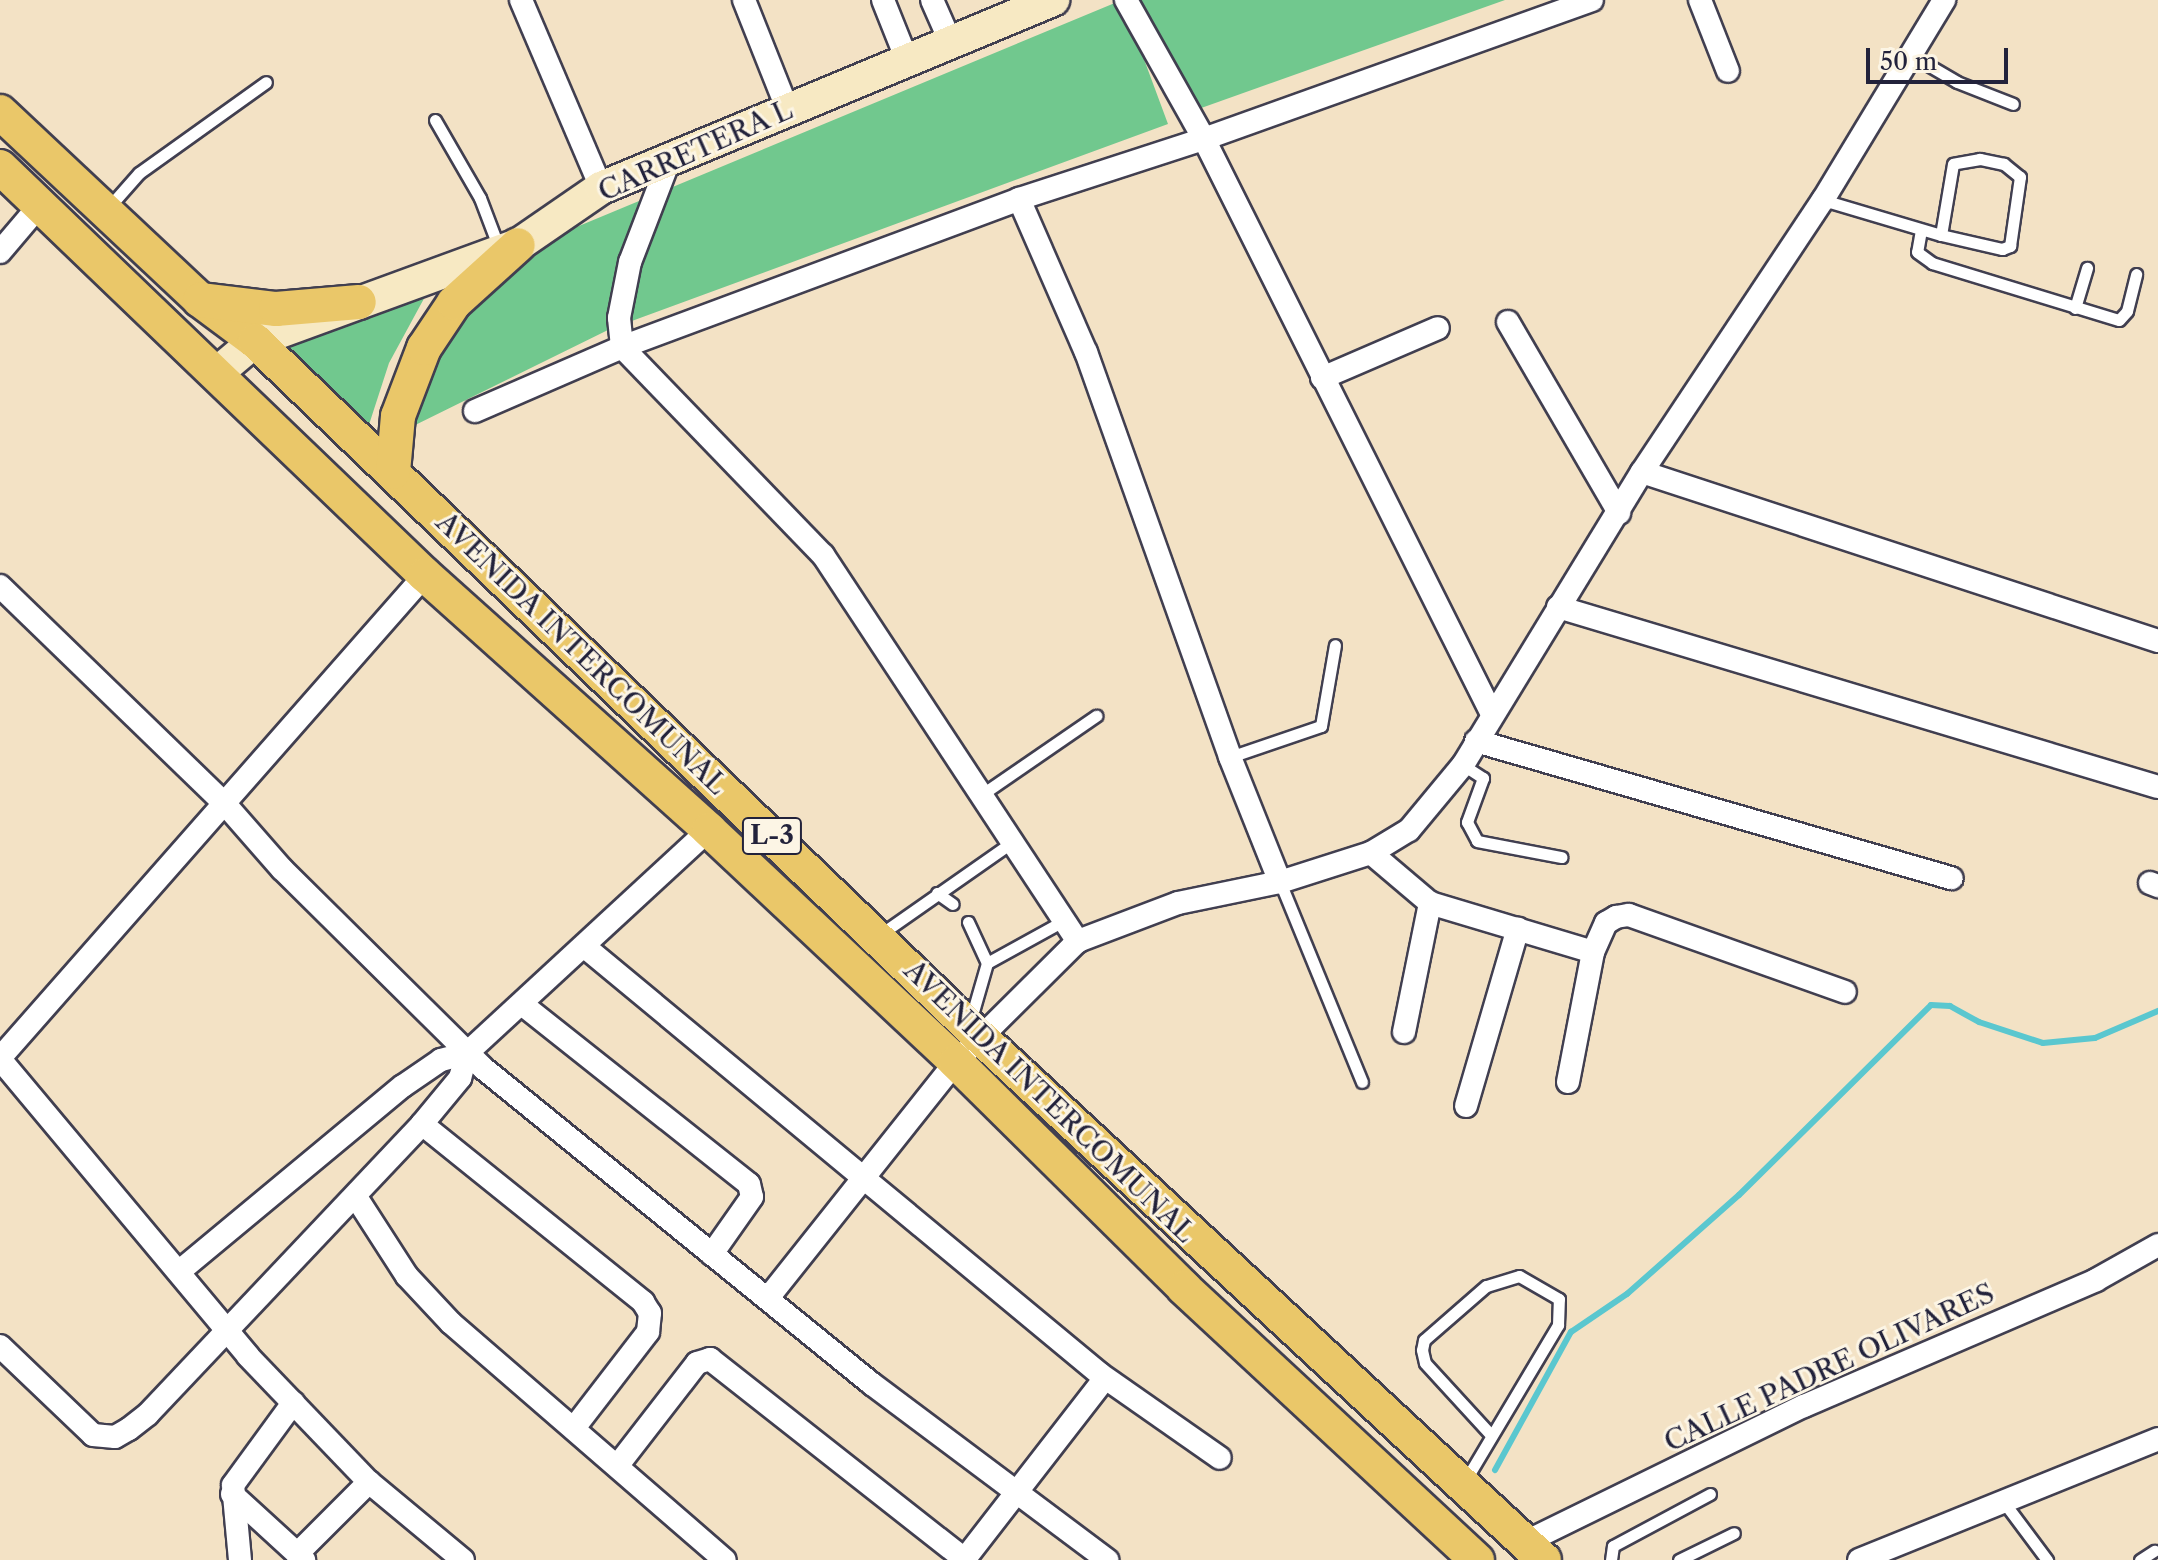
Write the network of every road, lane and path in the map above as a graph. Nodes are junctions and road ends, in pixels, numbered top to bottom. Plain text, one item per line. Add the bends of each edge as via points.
1 (521, 0) edge
2 (744, 0) edge
3 (883, 0) edge
4 (932, 0) edge
5 (1053, 0) edge
6 (1126, 0) edge
7 (1592, 0) edge
8 (1700, 0) edge
9 (1944, 0) edge
10 (951, 43) junction
11 (1911, 55) junction
12 (907, 60) junction
13 (1728, 71) dead end
14 (266, 82) dead end
15 (2013, 104) dead end
16 (787, 108) junction
17 (0, 112) edge
18 (435, 120) dead end
19 (1204, 139) junction
20 (670, 158) junction
21 (0, 167) edge
22 (601, 188) junction
23 (1019, 199) junction
24 (1823, 200) junction
25 (39, 206) junction
26 (106, 211) junction
27 (1921, 230) junction
28 (1941, 235) junction
29 (509, 248) junction
30 (0, 252) edge
31 (2087, 268) dead end
32 (2136, 274) dead end
33 (200, 300) junction
34 (359, 302) junction
35 (2075, 308) junction
36 (1508, 322) dead end
37 (1438, 328) dead end
38 (255, 341) junction
39 (622, 347) junction
40 (216, 374) junction
41 (1322, 378) junction
42 (475, 411) dead end
43 (393, 472) junction
44 (1642, 472) junction
45 (1619, 513) junction
46 (425, 575) junction
47 (0, 586) edge
48 (1558, 607) junction
49 (2158, 641) edge
50 (1335, 645) dead end
51 (1492, 714) junction
52 (1096, 716) dead end
53 (1476, 741) junction
54 (1230, 757) junction
55 (1463, 765) junction
56 (2158, 787) edge
57 (980, 795) junction
58 (225, 804) junction
59 (709, 830) junction
60 (1012, 842) junction
61 (1371, 853) junction
62 (1561, 857) dead end
63 (1952, 878) dead end
64 (1280, 882) junction
65 (937, 893) junction
66 (1430, 903) junction
67 (953, 904) dead end
68 (1063, 921) junction
69 (968, 922) dead end
70 (1518, 928) junction
71 (877, 936) junction
72 (1078, 941) junction
73 (585, 947) junction
74 (1593, 952) junction
75 (987, 963) junction
76 (1845, 992) dead end
77 (523, 1005) junction
78 (975, 1030) junction
79 (1404, 1032) dead end
80 (467, 1053) junction
81 (0, 1059) edge
82 (956, 1062) junction
83 (1362, 1082) dead end
84 (1568, 1082) dead end
85 (1466, 1106) dead end
86 (422, 1124) junction
87 (866, 1179) junction
88 (356, 1197) junction
89 (2158, 1245) edge
90 (712, 1254) junction
91 (181, 1270) junction
92 (768, 1298) junction
93 (227, 1329) junction
94 (0, 1346) edge
95 (1105, 1378) junction
96 (293, 1403) junction
97 (574, 1428) junction
98 (1491, 1435) junction
99 (2158, 1439) edge
100 (1220, 1458) dead end
101 (618, 1465) junction
102 (369, 1482) junction
103 (1461, 1489) junction
104 (1018, 1490) junction
105 (232, 1494) junction
106 (1710, 1494) dead end
107 (2002, 1501) junction
108 (1734, 1533) dead end
109 (1534, 1551) edge
110 (2154, 1551) dead end
111 (300, 1557) edge
112 (1473, 1559) edge
113 (240, 1560) edge
114 (463, 1560) edge
115 (725, 1560) edge
116 (964, 1560) edge
117 (1107, 1560) edge
118 (1611, 1560) edge
119 (1679, 1560) edge
120 (1859, 1560) edge
121 (2047, 1560) edge
122 (2140, 1560) edge

1 - 22 street
2 - 16 street
3 - 12 street
4 - 10 street
5 - 10 street, CARRETERA L
6 - 19 street
7 - 19 street
8 - 13 street
9 - 11 street
10 - 12 street, CARRETERA L
11 - 15 lane via 1957,82
11 - 24 street
12 - 16 street, CARRETERA L
14 - 26 lane via 139,173
16 - 20 street, CARRETERA L
17 - 26 main road, AVENIDA INTERCOMUNAL / L-3
18 - 29 lane
19 - 23 street
19 - 41 street
20 - 22 street, CARRETERA L
20 - 39 street via 630,262 619,318
21 - 25 main road, AVENIDA INTERCOMUNAL / L-3
22 - 29 street, CARRETERA L
23 - 39 street
23 - 54 street via 1086,352
24 - 27 lane
24 - 44 street
25 - 30 street
25 - 40 main road, AVENIDA INTERCOMUNAL / L-3
26 - 33 main road, AVENIDA INTERCOMUNAL / L-3
27 - 28 lane
27 - 35 lane via 1917,252 1922,258
28 - 28 lane via 1953,164 1980,159 2004,164 2020,177 2010,246 2002,249
29 - 34 street, CARRETERA L
29 - 43 main road via 454,303 424,348 398,416
31 - 35 lane
32 - 35 lane via 2127,311 2119,320
33 - 34 main road via 276,309
33 - 38 main road, AVENIDA INTERCOMUNAL / L-3
34 - 38 street, CARRETERA L
36 - 45 street
37 - 41 street
38 - 40 street, CARRETERA L
38 - 43 main road, AVENIDA INTERCOMUNAL / L-3
39 - 42 street
39 - 57 street via 823,555
40 - 46 main road, AVENIDA INTERCOMUNAL / L-3
41 - 51 street
43 - 71 main road, AVENIDA INTERCOMUNAL / L-3
44 - 45 street
44 - 49 street
45 - 48 street
46 - 58 street
46 - 59 main road, AVENIDA INTERCOMUNAL / L-3
47 - 58 street
48 - 51 street
48 - 56 street
50 - 54 lane via 1321,726
51 - 53 street
52 - 57 lane
53 - 55 street
53 - 63 street
54 - 64 street
55 - 61 street via 1409,830
55 - 62 lane via 1483,778 1467,822 1477,841
57 - 60 street
58 - 80 street via 282,869
58 - 81 street
59 - 73 street
59 - 82 main road, AVENIDA INTERCOMUNAL / L-3
60 - 65 lane
60 - 68 street
61 - 64 street
61 - 66 street
64 - 72 street via 1178,903
64 - 83 lane
65 - 67 lane
65 - 71 lane
66 - 70 street
66 - 79 street
68 - 72 street
68 - 75 lane
69 - 75 lane
70 - 74 street
70 - 85 street
71 - 78 main road, AVENIDA INTERCOMUNAL / L-3
72 - 78 street
73 - 77 street
73 - 87 street
74 - 76 street via 1606,923 1629,915
74 - 84 street
75 - 78 lane
77 - 80 street
77 - 90 street via 749,1184 752,1197
78 - 82 street
78 - 103 main road, AVENIDA INTERCOMUNAL / L-3
80 - 86 street via 460,1078
80 - 90 street
80 - 91 street via 441,1060 403,1086
81 - 91 street
82 - 87 street
82 - 112 main road, AVENIDA INTERCOMUNAL / L-3 via 1184,1288
86 - 88 street
86 - 97 street via 643,1302 650,1313 648,1332
87 - 92 street
87 - 95 street
88 - 93 street
88 - 97 street via 407,1276 451,1323
89 - 109 street, CALLE PADRE OLIVARES via 2096,1280 1804,1406
90 - 92 street
91 - 93 street
92 - 104 street via 872,1384
93 - 94 street via 148,1414 109,1438 93,1435
93 - 96 street
95 - 100 street
95 - 104 street
96 - 102 street
96 - 105 street via 238,1472
97 - 101 street
98 - 98 lane via 1558,1325 1559,1299 1535,1280 1519,1276 1486,1286 1424,1340 1422,1350 1425,1363
98 - 103 lane
99 - 107 street
101 - 115 street
101 - 116 street via 697,1363 710,1359
102 - 111 street
102 - 114 street
103 - 109 main road, AVENIDA INTERCOMUNAL / L-3
104 - 116 street
104 - 117 street
105 - 111 street
105 - 113 street
106 - 118 lane via 1613,1546
107 - 120 street
107 - 121 lane
108 - 119 lane
110 - 122 lane

